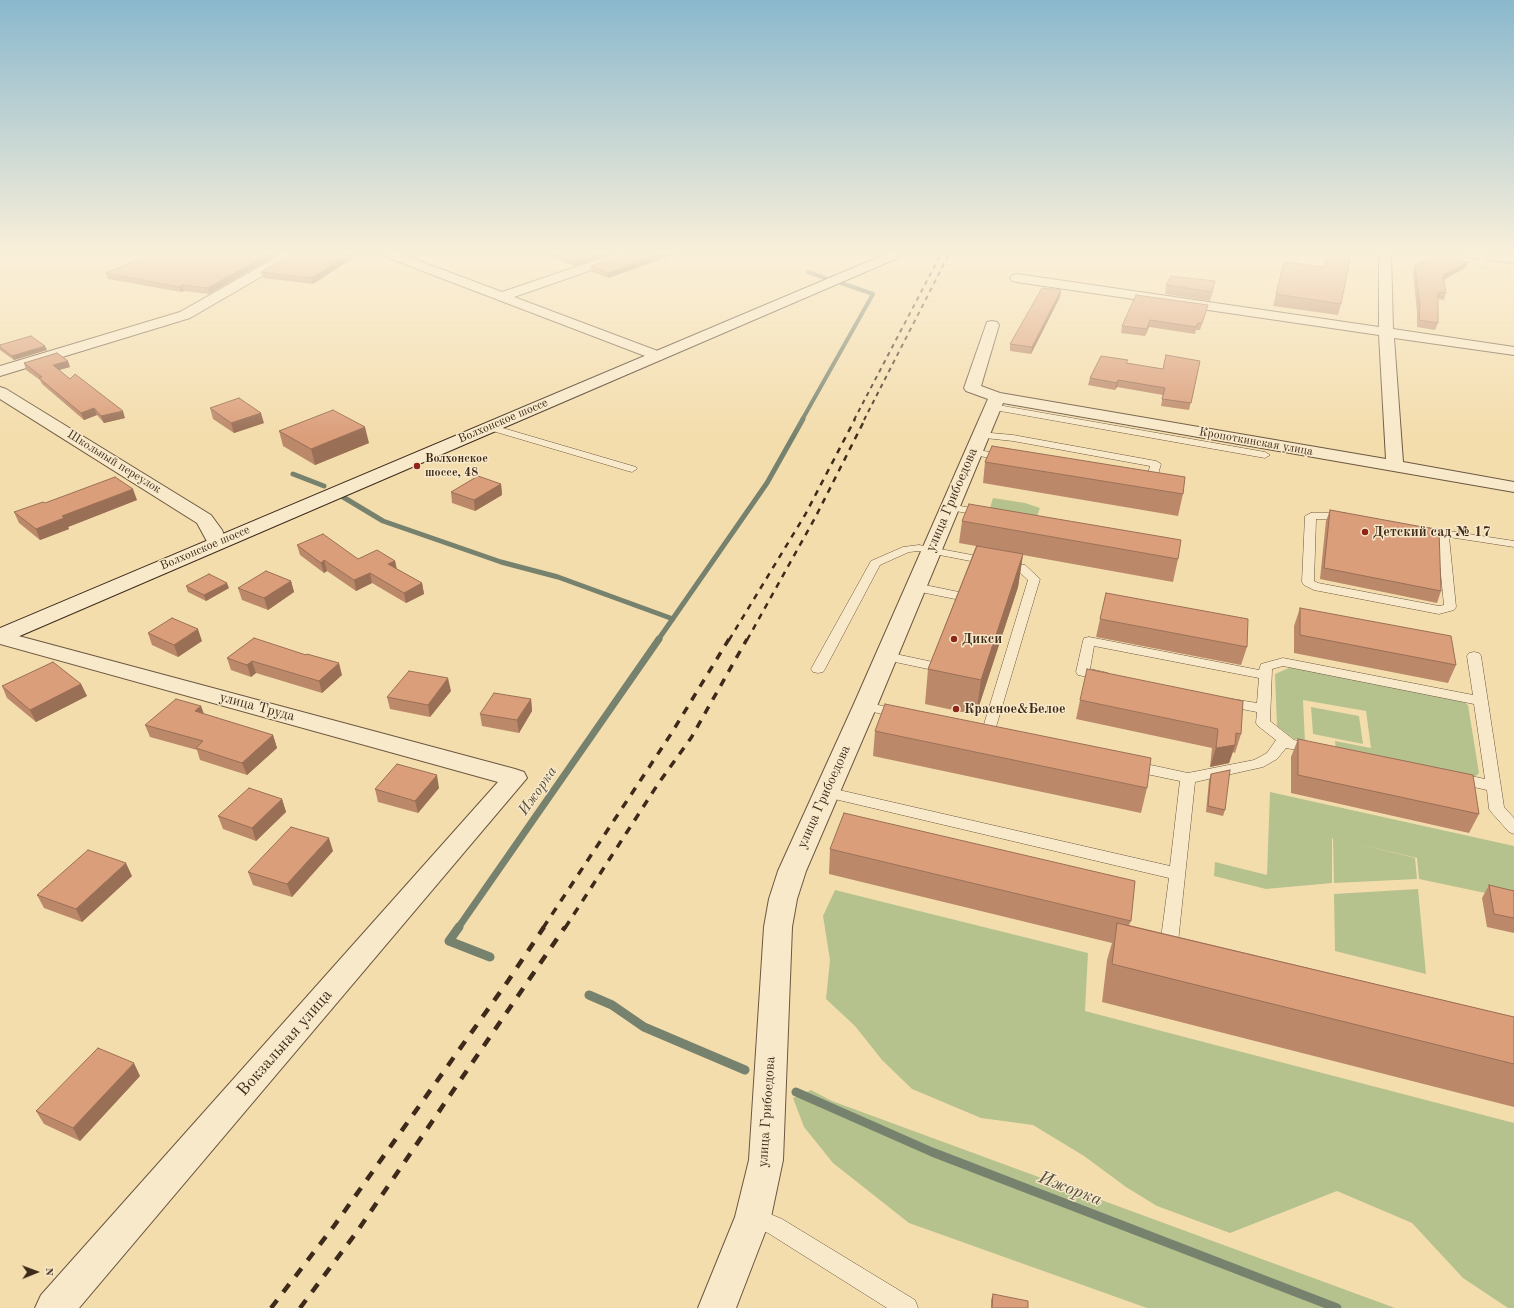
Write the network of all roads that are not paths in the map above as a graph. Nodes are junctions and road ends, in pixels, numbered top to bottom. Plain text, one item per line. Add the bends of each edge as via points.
1 (185, 315) edge
2 (552, 315) edge
3 (754, 315) edge
4 (1270, 315) edge
5 (1386, 315) edge
6 (992, 326) dead end
7 (1386, 332) junction
8 (1514, 351) edge
9 (658, 356) junction
10 (0, 371) edge
11 (0, 392) edge
12 (995, 402) junction
13 (489, 427) junction
14 (976, 443) junction
15 (1265, 455) dead end
16 (1020, 460) edge
17 (1395, 466) junction
18 (632, 469) dead end
19 (1136, 479) edge
20 (1514, 487) edge
21 (949, 507) junction
22 (996, 515) edge
23 (1355, 518) edge
24 (1414, 529) edge
25 (1443, 534) junction
26 (217, 543) junction
27 (1514, 544) edge
28 (931, 551) junction
29 (915, 587) junction
30 (955, 595) dead end
31 (0, 636) edge
32 (886, 656) junction
33 (1474, 656) dead end
34 (928, 665) edge
35 (818, 669) dead end
36 (1266, 676) junction
37 (1113, 678) edge
38 (1211, 698) edge
39 (1481, 701) junction
40 (865, 706) junction
41 (1264, 710) junction
42 (916, 717) edge
43 (988, 734) edge
44 (1285, 740) junction
45 (1324, 750) edge
46 (1118, 763) edge
47 (1441, 775) edge
48 (515, 778) joint
49 (1188, 778) junction
50 (1492, 786) junction
51 (826, 792) junction
52 (1514, 828) edge
53 (1177, 874) junction
54 (1192, 952) edge
55 (753, 1217) junction
56 (54, 1308) edge
57 (717, 1308) edge
58 (907, 1308) edge

1 - 10 street
2 - 9 street
3 - 9 street, Волхонское шоссе
4 - 7 street
5 - 7 street
6 - 12 street via 972,388
7 - 8 street
7 - 17 street
9 - 13 street, Волхонское шоссе
11 - 26 street, Школьный переулок via 204,519
12 - 14 street, улица Грибоедова
12 - 15 lane
12 - 17 street, Кропоткинская улица
13 - 18 lane
13 - 26 street, Волхонское шоссе
14 - 16 lane
14 - 19 lane via 1013,438 1156,464 1152,482
14 - 21 street, улица Грибоедова
17 - 20 street, Кропоткинская улица
21 - 22 lane
21 - 28 street, улица Грибоедова
23 - 25 lane via 1341,515 1312,516 1308,582 1314,586 1439,610 1450,607
24 - 25 lane
25 - 27 lane
26 - 31 street, Волхонское шоссе
28 - 29 street, улица Грибоедова
28 - 35 lane via 919,548 907,550 875,563
28 - 43 lane via 1021,567 1034,579
29 - 30 lane
29 - 32 street, улица Грибоедова
31 - 48 street, улица Труда
32 - 34 lane
32 - 40 street, улица Грибоедова
33 - 39 lane
36 - 37 lane via 1089,641 1082,672
36 - 39 lane via 1266,667 1283,662
36 - 41 lane
38 - 41 lane
39 - 50 lane
40 - 42 lane
40 - 51 street, улица Грибоедова
41 - 44 lane via 1263,723
44 - 45 lane via 1290,744
44 - 49 lane via 1272,756 1258,764
46 - 49 lane
47 - 50 lane
48 - 56 street, Вокзальная улица
49 - 53 lane
50 - 52 lane via 1497,809
51 - 53 lane
51 - 55 street, улица Грибоедова via 792,871 778,927 766,1160
53 - 54 lane via 1169,946
55 - 57 street, улица Грибоедова
55 - 58 lane via 774,1226

